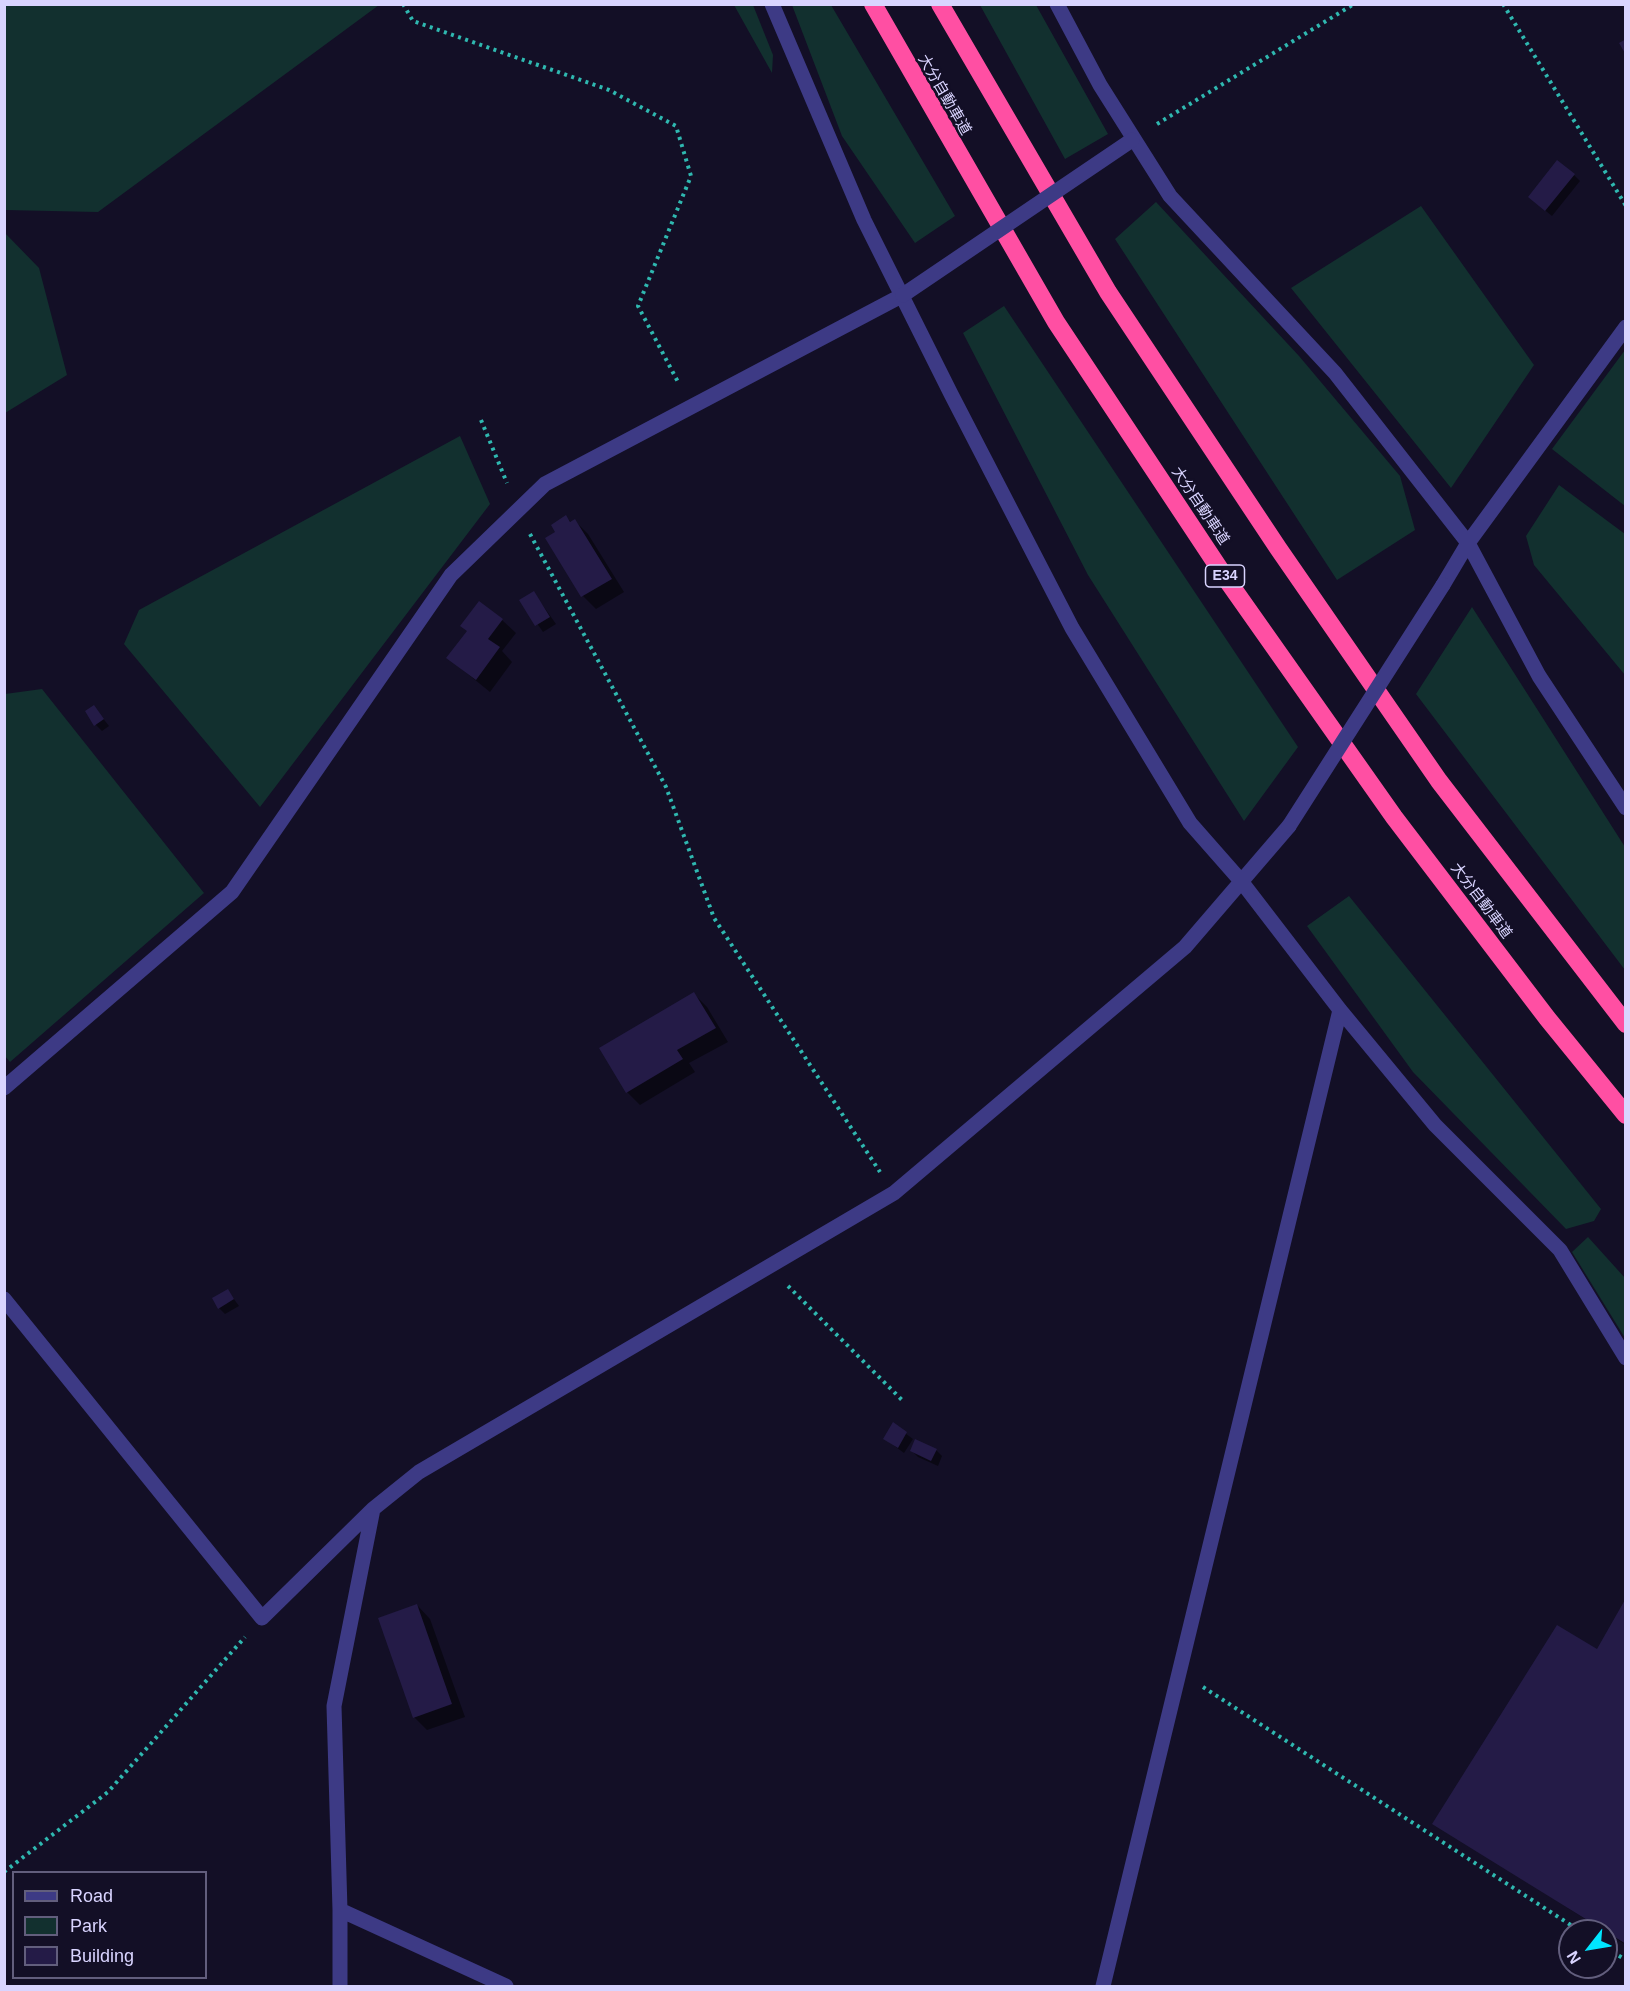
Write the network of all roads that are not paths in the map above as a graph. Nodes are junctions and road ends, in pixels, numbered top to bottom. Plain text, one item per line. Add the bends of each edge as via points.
1 (772, 4) edge
2 (873, 4) edge
3 (940, 4) edge
4 (1057, 4) edge
5 (1132, 140) junction
6 (903, 295) junction
7 (1626, 327) edge
8 (1468, 543) junction
9 (1626, 808) edge
10 (1241, 881) junction
11 (1340, 1010) junction
12 (1626, 1024) edge
13 (4, 1088) edge
14 (1626, 1115) edge
15 (4, 1299) edge
16 (1626, 1358) edge
17 (373, 1509) junction
18 (340, 1910) junction
19 (340, 1986) edge
20 (506, 1986) edge
21 (1103, 1986) edge

1 - 6 street via 864,220
2 - 14 highway, 大分自動車道 / E34 via 1056,322 1227,580 1394,817
3 - 12 highway via 1108,292 1271,538 1439,781
4 - 5 street
5 - 6 street, bridge
5 - 8 street via 1170,196 1335,373
6 - 10 street via 1072,628 1190,823
6 - 13 street via 545,484 451,575 232,892
7 - 8 street
8 - 9 street via 1539,676
8 - 10 street, bridge via 1289,826
10 - 11 street
10 - 17 street via 1185,947 894,1192 419,1472
11 - 16 street via 1435,1125 1560,1250
11 - 21 street
15 - 17 street via 262,1618
17 - 18 street via 334,1706
18 - 19 street
18 - 20 street

